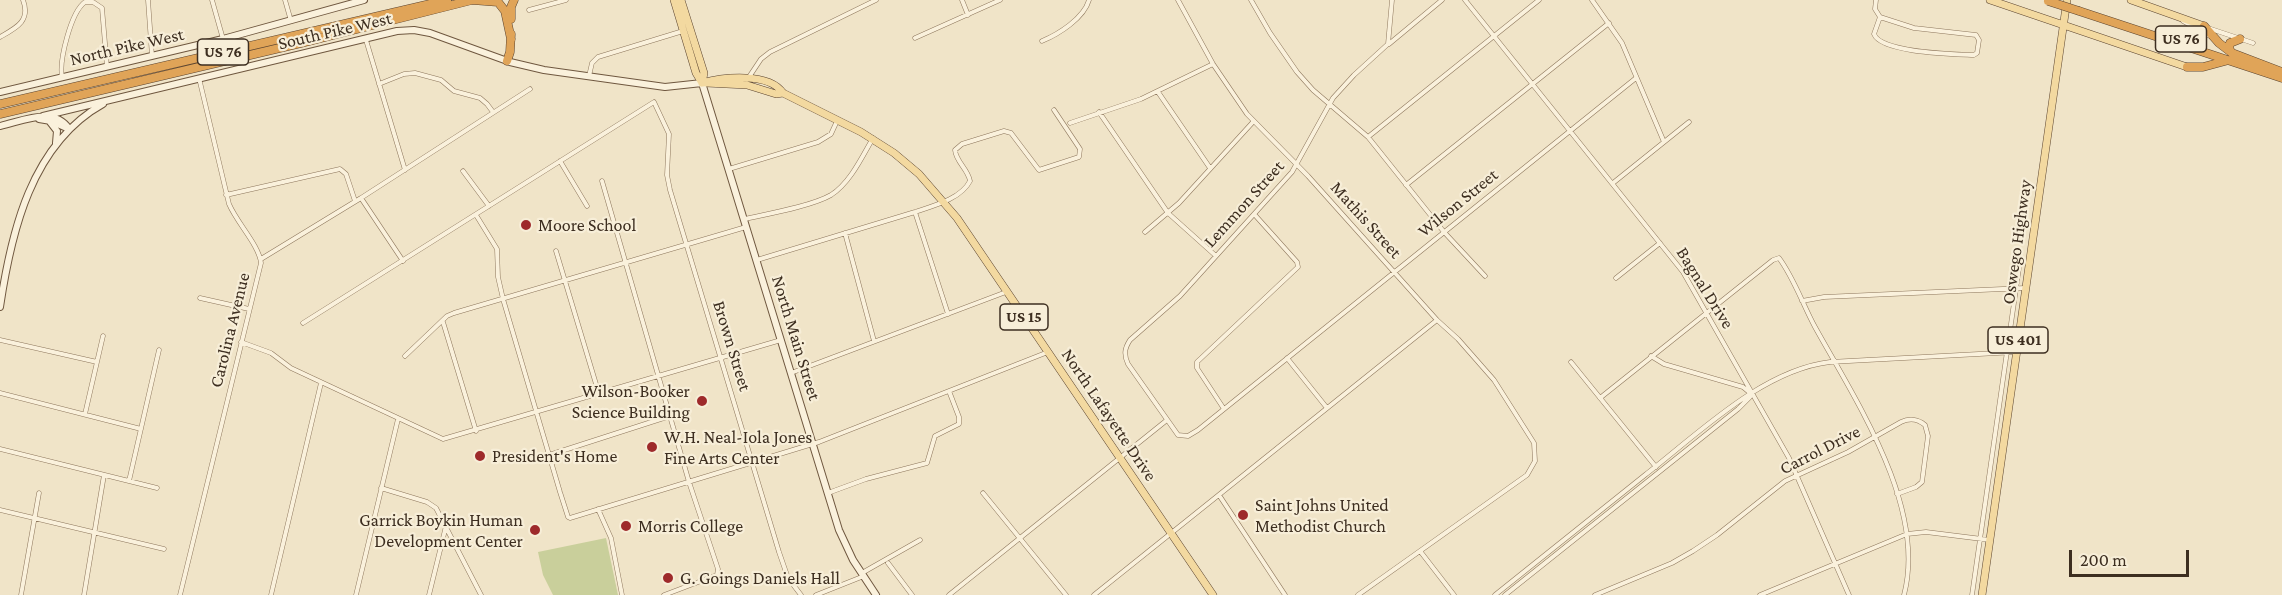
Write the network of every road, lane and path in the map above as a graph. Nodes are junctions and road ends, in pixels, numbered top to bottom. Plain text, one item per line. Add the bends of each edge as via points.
1 (23, 0) edge
2 (148, 0) edge
3 (212, 0) edge
4 (285, 0) edge
5 (331, 0) edge
6 (363, 0) edge
7 (447, 0) edge
8 (472, 0) edge
9 (514, 0) edge
10 (566, 0) edge
11 (674, 0) edge
12 (681, 0) edge
13 (876, 0) edge
14 (962, 0) edge
15 (1000, 0) edge
16 (1089, 0) edge
17 (1178, 0) edge
18 (1251, 0) edge
19 (1392, 0) edge
20 (1442, 0) edge
21 (1465, 0) edge
22 (1539, 0) edge
23 (1592, 0) edge
24 (1876, 0) edge
25 (1992, 0) edge
26 (2061, 0) edge
27 (2067, 0) edge
28 (2131, 0) edge
29 (2046, 1) edge
30 (333, 9) junction
31 (2079, 9) junction
32 (529, 10) dead end
33 (2169, 13) junction
34 (968, 15) junction
35 (1880, 17) junction
36 (291, 21) junction
37 (1609, 23) junction
38 (2063, 25) junction
39 (2204, 26) junction
40 (683, 31) junction
41 (1494, 36) junction
42 (0, 37) edge
43 (915, 38) dead end
44 (2214, 38) junction
45 (223, 39) junction
46 (511, 39) junction
47 (2240, 39) junction
48 (366, 40) junction
49 (1042, 41) dead end
50 (2253, 43) dead end
51 (1388, 44) junction
52 (152, 57) junction
53 (2230, 57) junction
54 (507, 61) junction
55 (1213, 64) junction
56 (107, 67) junction
57 (2184, 67) joint
58 (2282, 72) edge
59 (62, 77) junction
60 (589, 77) junction
61 (199, 78) junction
62 (749, 78) junction
63 (1636, 78) junction
64 (2282, 78) edge
65 (702, 83) junction
66 (379, 84) junction
67 (1532, 84) junction
68 (530, 89) dead end
69 (782, 90) junction
70 (0, 92) edge
71 (1158, 92) junction
72 (115, 98) junction
73 (1329, 103) junction
74 (0, 104) edge
75 (1054, 110) dead end
76 (493, 112) junction
77 (1099, 112) junction
78 (0, 114) edge
79 (45, 118) junction
80 (837, 121) junction
81 (1253, 122) junction
82 (1689, 122) dead end
83 (1070, 123) dead end
84 (0, 126) edge
85 (69, 129) junction
86 (1570, 131) junction
87 (1368, 137) junction
88 (873, 138) junction
89 (1664, 142) junction
90 (53, 148) junction
91 (560, 161) junction
92 (1296, 165) junction
93 (1210, 168) junction
94 (729, 169) junction
95 (405, 170) junction
96 (463, 171) dead end
97 (602, 181) dead end
98 (1613, 183) junction
99 (1406, 185) junction
100 (226, 195) junction
101 (361, 198) junction
102 (355, 201) junction
103 (944, 201) junction
104 (489, 206) junction
105 (587, 206) dead end
106 (915, 212) junction
107 (1168, 213) junction
108 (1254, 214) junction
109 (476, 215) junction
110 (746, 223) junction
111 (1145, 232) dead end
112 (1444, 232) junction
113 (845, 233) junction
114 (1660, 243) junction
115 (687, 244) junction
116 (556, 251) dead end
117 (1216, 256) junction
118 (261, 259) junction
119 (757, 260) junction
120 (403, 261) junction
121 (626, 261) junction
122 (2020, 261) dead end
123 (1394, 271) junction
124 (1485, 276) dead end
125 (1616, 278) dead end
126 (565, 281) junction
127 (2016, 288) junction
128 (2026, 288) junction
129 (1006, 291) junction
130 (200, 298) dead end
131 (503, 299) junction
132 (1802, 301) junction
133 (0, 308) edge
134 (249, 309) junction
135 (1706, 313) junction
136 (948, 314) junction
137 (1437, 320) junction
138 (443, 322) junction
139 (303, 323) dead end
140 (103, 336) dead end
141 (0, 340) edge
142 (781, 340) junction
143 (874, 341) junction
144 (241, 342) junction
145 (159, 350) dead end
146 (1048, 352) junction
147 (2017, 352) junction
148 (2006, 353) junction
149 (405, 356) dead end
150 (1651, 356) junction
151 (721, 357) junction
152 (1287, 358) junction
153 (1834, 361) junction
154 (97, 362) junction
155 (1571, 362) dead end
156 (791, 373) junction
157 (659, 376) junction
158 (321, 383) junction
159 (949, 391) junction
160 (0, 393) edge
161 (598, 394) junction
162 (1752, 394) junction
163 (1600, 398) junction
164 (1327, 408) junction
165 (1224, 409) junction
166 (536, 413) junction
167 (85, 414) junction
168 (670, 416) junction
169 (398, 419) junction
170 (1167, 420) junction
171 (141, 429) junction
172 (476, 431) junction
173 (1874, 437) junction
174 (812, 444) junction
175 (0, 449) edge
176 (549, 455) junction
177 (1120, 458) junction
178 (752, 463) junction
179 (1656, 467) junction
180 (104, 475) junction
181 (1797, 475) junction
182 (129, 481) junction
183 (689, 482) junction
184 (157, 488) dead end
185 (381, 488) junction
186 (39, 493) dead end
187 (983, 493) dead end
188 (828, 494) junction
189 (1897, 494) junction
190 (1219, 495) junction
191 (598, 509) junction
192 (0, 510) edge
193 (34, 518) junction
194 (446, 525) junction
195 (94, 533) junction
196 (1171, 534) junction
197 (1907, 534) junction
198 (1020, 538) junction
199 (1980, 539) junction
200 (920, 540) dead end
201 (1990, 540) junction
202 (164, 549) dead end
203 (1420, 551) junction
204 (888, 563) dead end
205 (1836, 564) junction
206 (863, 575) junction
207 (21, 595) edge
208 (84, 595) edge
209 (180, 595) edge
210 (271, 595) edge
211 (356, 595) edge
212 (429, 595) edge
213 (482, 595) edge
214 (622, 595) edge
215 (664, 595) edge
216 (801, 595) edge
217 (816, 595) edge
218 (876, 595) edge
219 (912, 595) edge
220 (949, 595) edge
221 (1066, 595) edge
222 (1094, 595) edge
223 (1213, 595) edge
224 (1285, 595) edge
225 (1358, 595) edge
226 (1454, 595) edge
227 (1495, 595) edge
228 (1505, 595) edge
229 (1595, 595) edge
230 (1760, 595) edge
231 (1849, 595) edge
232 (1904, 595) edge
233 (1972, 595) edge
234 (1983, 595) edge

1 - 42 street via 24,19
2 - 52 street
3 - 45 street
4 - 36 street
5 - 30 street
6 - 30 main road, North Pike West
7 - 74 highway, US 76
8 - 46 highway via 498,2 505,11
8 - 78 highway, US 76
9 - 46 highway
10 - 32 street
11 - 40 main road
12 - 65 main road via 704,73
13 - 62 street via 770,52
14 - 34 street
15 - 34 street
16 - 49 street via 1073,21
17 - 55 street, Mathis Street
18 - 73 street via 1297,72
19 - 51 street
20 - 51 street, Lemmon Street
21 - 41 street, Bagnal Drive
22 - 41 street
23 - 37 street
24 - 35 street via 1875,9
25 - 38 main road
26 - 31 highway, US 76
27 - 38 main road, Oswego Highway / US 401
28 - 33 main road
29 - 31 highway, US 76, bridge
30 - 36 main road, North Pike West
31 - 53 highway, US 76
31 - 58 highway, US 76
33 - 39 main road
33 - 44 street
34 - 43 street
35 - 35 street via 1914,28 1976,35 1977,54 1902,49 1882,42 1874,34
36 - 45 main road, North Pike West
37 - 63 street
37 - 67 street
38 - 57 main road
38 - 128 main road, Oswego Highway / US 401
39 - 44 highway
39 - 47 street
40 - 60 street via 598,57 592,63
40 - 65 main road
41 - 67 street, Bagnal Drive
41 - 87 street
44 - 47 street
44 - 53 highway
45 - 52 main road, North Pike West
46 - 54 highway
47 - 50 street
47 - 53 highway via 2230,44
48 - 54 main road, South Pike West via 414,30
48 - 61 main road, South Pike West
48 - 66 street
51 - 73 street, Lemmon Street
52 - 56 main road, North Pike West
53 - 57 highway via 2203,67
53 - 58 highway
53 - 64 highway, US 76
54 - 60 main road, South Pike West
55 - 71 street
55 - 81 street, Mathis Street
56 - 59 main road, North Pike West
56 - 59 street via 102,8 85,2 68,38
59 - 70 main road, North Pike West
60 - 65 main road, South Pike West via 665,87
61 - 72 main road, South Pike West
61 - 100 street, Carolina Avenue
62 - 65 main road, North Lafayette Drive via 720,78
62 - 69 main road, North Lafayette Drive
63 - 86 street, Wilson Street
63 - 89 street
65 - 69 main road via 747,85 776,94
65 - 94 main road, North Main Street
66 - 76 street via 415,73 480,98
66 - 95 street
67 - 86 street, Bagnal Drive
67 - 99 street
68 - 76 street
69 - 80 main road, North Lafayette Drive / US 15
71 - 77 street
71 - 93 street
72 - 79 main road, South Pike West
72 - 85 main road
73 - 87 street
73 - 92 street, Lemmon Street
75 - 103 street via 1080,148 1079,157 1039,170 1011,133 1005,131 962,144 955,150 956,156 970,180 962,191
76 - 95 street
77 - 83 street
77 - 107 street
79 - 84 main road
79 - 85 main road via 61,120
79 - 90 main road via 57,132
80 - 88 main road, North Lafayette Drive / US 15
80 - 94 street via 831,134 818,142
81 - 92 street, Mathis Street
81 - 93 street
82 - 89 street
85 - 90 main road
86 - 98 street, Bagnal Drive
86 - 112 street, Wilson Street
87 - 99 street
88 - 103 main road, North Lafayette Drive / US 15 via 909,164
88 - 110 street via 855,169 833,193
89 - 98 street
90 - 133 main road via 20,214
91 - 104 street
91 - 105 street
91 - 115 street, Brown Street via 654,102 668,130 667,181
92 - 108 street, Lemmon Street
92 - 123 street, Mathis Street
93 - 107 street
94 - 110 main road, North Main Street
95 - 101 street
96 - 104 street
97 - 121 street
98 - 114 street, Bagnal Drive
99 - 112 street
100 - 102 street via 338,169 345,172
100 - 118 street, Carolina Avenue
101 - 102 street
101 - 120 street
102 - 118 street
103 - 106 street
103 - 129 main road, North Lafayette Drive / US 15
104 - 109 street
106 - 113 street
106 - 136 street
107 - 111 street
107 - 117 street
108 - 117 street, Lemmon Street
108 - 165 street via 1298,267 1198,360 1197,368
109 - 120 street
109 - 131 street via 497,249
110 - 115 street
110 - 119 main road, North Main Street
112 - 123 street, Wilson Street
112 - 124 street
113 - 119 street
113 - 143 street
114 - 125 street
114 - 135 street, Bagnal Drive via 1683,272
115 - 121 street
115 - 151 street, Brown Street
116 - 126 street
117 - 170 street, Lemmon Street via 1130,340 1125,352 1128,364
118 - 134 street, Carolina Avenue
119 - 142 main road, North Main Street
120 - 139 street
121 - 126 street
121 - 157 street
122 - 127 street, Oswego Highway
123 - 137 street, Mathis Street
123 - 152 street, Wilson Street
126 - 131 street
126 - 161 street
127 - 128 street
127 - 132 street
127 - 148 street, Oswego Highway
128 - 147 main road, Oswego Highway / US 401
129 - 136 street
129 - 146 main road, North Lafayette Drive / US 15
130 - 134 street
131 - 138 street via 454,313
131 - 166 street
132 - 135 street via 1777,258
132 - 153 street
134 - 144 street, Carolina Avenue
135 - 150 street
135 - 162 street, Bagnal Drive
136 - 143 street
137 - 164 street
137 - 203 street, Mathis Street via 1494,380 1529,432 1536,454 1527,475
138 - 149 street
138 - 172 street
140 - 154 street
141 - 154 street
142 - 151 street
142 - 156 main road, North Main Street
143 - 156 street
144 - 158 street via 271,353 286,366
144 - 209 street, Carolina Avenue
145 - 171 street
146 - 159 street
146 - 177 main road, North Lafayette Drive / US 15
147 - 148 street
147 - 201 main road, Oswego Highway / US 401
148 - 153 street
148 - 199 street, Oswego Highway
150 - 162 street via 1664,364 1743,387
150 - 163 street
151 - 157 street
151 - 178 street, Brown Street
152 - 164 street
152 - 165 street, Wilson Street
153 - 162 street via 1792,370
153 - 173 street
154 - 167 street
155 - 163 street
156 - 174 main road, North Main Street
157 - 161 street
157 - 168 street
158 - 169 street
158 - 210 street
159 - 174 street
159 - 188 street via 959,424 935,436 927,463
160 - 167 street
161 - 166 street
162 - 179 street via 1735,403
162 - 181 street, Bagnal Drive
162 - 228 street
163 - 179 street
164 - 190 street
165 - 170 street, Wilson Street via 1183,437 1176,434
166 - 172 street
166 - 176 street
167 - 171 street
168 - 176 street
168 - 183 street
169 - 172 street via 443,439
169 - 185 street
170 - 177 street
171 - 182 street
173 - 181 street, Carrol Drive
173 - 189 street
173 - 189 street, Carrol Drive via 1907,420 1920,421 1927,429 1922,482
174 - 178 street
174 - 188 main road, North Main Street
175 - 180 street
176 - 191 street via 568,516
177 - 196 main road, North Lafayette Drive / US 15
177 - 198 street
178 - 183 street
178 - 216 street, Brown Street via 783,566
179 - 227 street
180 - 182 street
180 - 195 street
181 - 205 street, Bagnal Drive
181 - 229 street, Carrol Drive via 1693,551
182 - 184 street
183 - 191 street
183 - 215 street via 718,573
185 - 194 street via 430,503
185 - 211 street
186 - 193 street
187 - 198 street
188 - 206 main road, North Main Street via 845,545
189 - 197 street
190 - 196 street
190 - 224 street
191 - 214 street via 610,538
192 - 193 street
193 - 195 street
193 - 207 street
194 - 212 street
194 - 213 street
195 - 202 street
195 - 208 street
196 - 222 street
196 - 223 main road, North Lafayette Drive / US 15
197 - 199 street via 1926,532
197 - 205 street
197 - 232 street
198 - 220 street
198 - 221 street
199 - 201 street
199 - 233 street, Oswego Highway
200 - 206 street
201 - 234 main road, Oswego Highway / US 401
203 - 225 street
203 - 226 street
204 - 219 street
205 - 230 street
205 - 231 street, Bagnal Drive
206 - 217 street
206 - 218 main road, North Main Street

